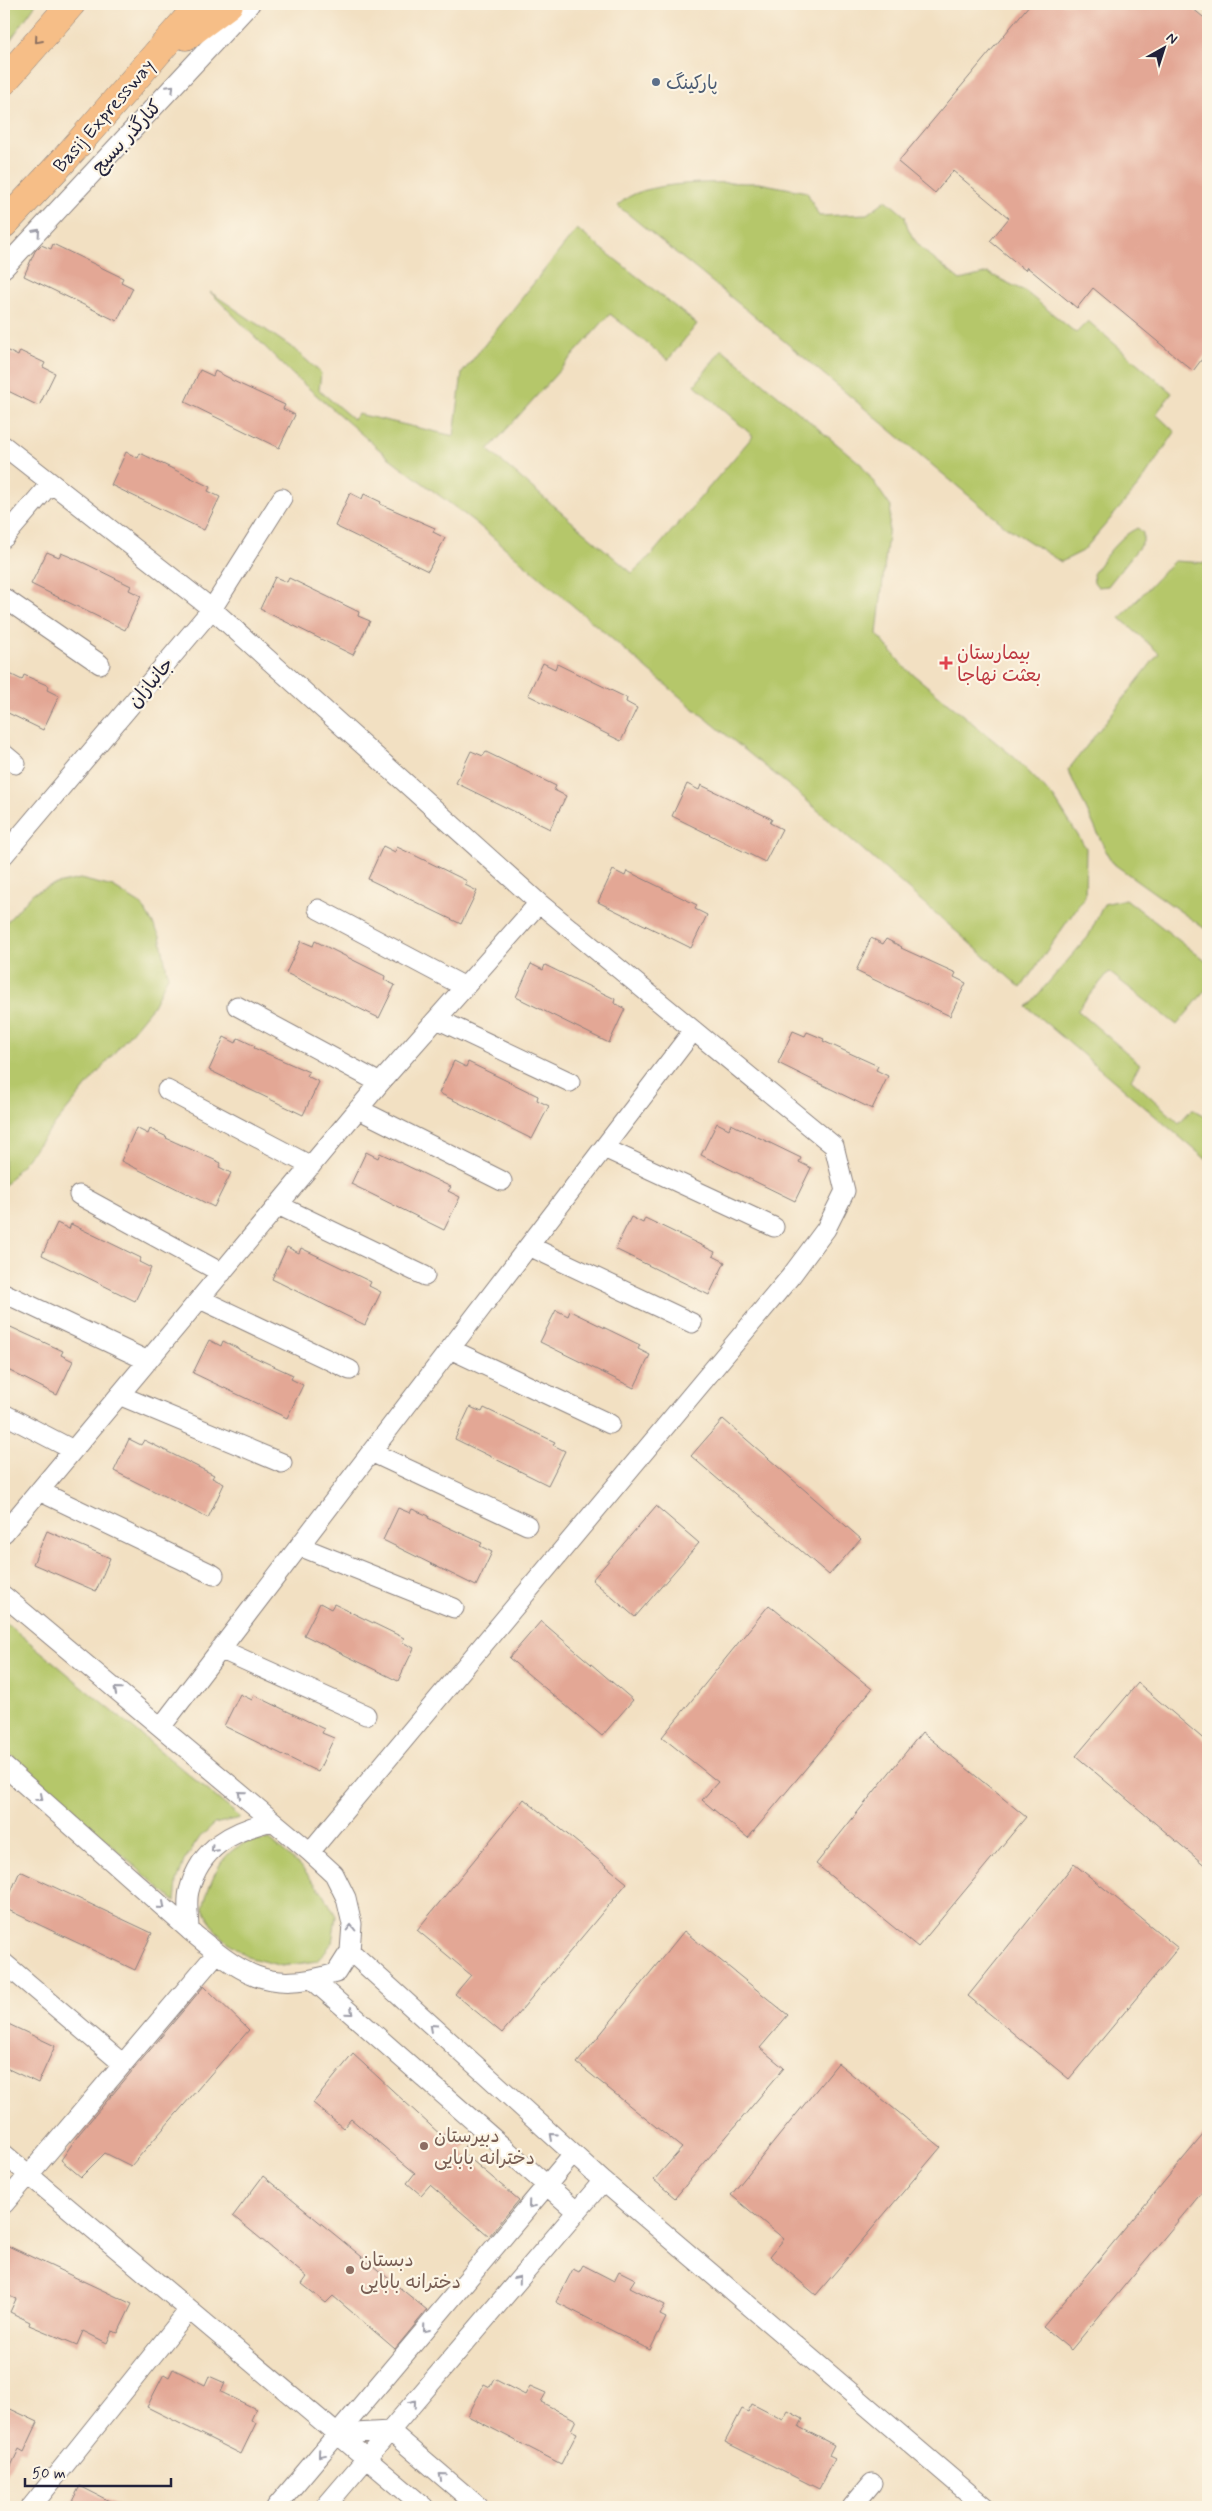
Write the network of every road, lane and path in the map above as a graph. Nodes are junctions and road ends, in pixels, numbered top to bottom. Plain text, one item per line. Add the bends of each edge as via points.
1 (71, 4) edge
2 (200, 4) edge
3 (229, 4) edge
4 (250, 4) edge
5 (150, 62) junction
6 (4, 81) edge
7 (4, 224) edge
8 (4, 268) edge
9 (4, 446) edge
10 (52, 483) junction
11 (282, 498) dead end
12 (4, 538) edge
13 (4, 598) edge
14 (212, 608) junction
15 (100, 664) dead end
16 (4, 855) edge
17 (539, 903) junction
18 (318, 909) dead end
19 (465, 987) junction
20 (237, 1006) dead end
21 (437, 1019) junction
22 (693, 1032) junction
23 (570, 1082) dead end
24 (380, 1083) junction
25 (167, 1090) dead end
26 (358, 1109) junction
27 (604, 1148) junction
28 (311, 1166) junction
29 (502, 1181) dead end
30 (79, 1195) dead end
31 (278, 1205) junction
32 (774, 1227) dead end
33 (529, 1246) junction
34 (222, 1273) junction
35 (425, 1276) dead end
36 (4, 1293) edge
37 (200, 1299) junction
38 (692, 1324) dead end
39 (450, 1349) junction
40 (148, 1361) junction
41 (350, 1370) dead end
42 (119, 1395) junction
43 (4, 1414) edge
44 (610, 1424) dead end
45 (73, 1450) junction
46 (371, 1452) junction
47 (282, 1463) dead end
48 (39, 1491) junction
49 (527, 1525) dead end
50 (4, 1533) edge
51 (299, 1546) junction
52 (214, 1575) dead end
53 (4, 1596) edge
54 (454, 1608) dead end
55 (220, 1649) junction
56 (366, 1715) dead end
57 (161, 1727) junction
58 (4, 1766) edge
59 (273, 1821) junction
60 (310, 1852) junction
61 (189, 1930) junction
62 (350, 1951) junction
63 (217, 1953) junction
64 (4, 1963) edge
65 (313, 1980) junction
66 (123, 2064) junction
67 (4, 2154) edge
68 (573, 2154) junction
69 (29, 2174) junction
70 (602, 2181) junction
71 (547, 2185) junction
72 (4, 2204) edge
73 (576, 2211) junction
74 (189, 2310) junction
75 (390, 2431) junction
76 (338, 2434) junction
77 (366, 2458) junction
78 (872, 2483) dead end
79 (31, 2507) edge
80 (276, 2507) edge
81 (325, 2507) edge
82 (424, 2507) edge
83 (479, 2507) edge
84 (852, 2507) edge
85 (985, 2507) edge

1 -> 6 highway
2 - 5 highway, Basij Expressway
3 - 5 highway
8 -> 4 street, کنارگذر بسیج
5 - 7 highway, Basij Expressway
9 - 10 street
10 - 12 street
10 - 14 street
11 - 14 street, جانبازان
13 - 15 street
14 - 16 street, جانبازان
14 - 17 street
17 - 19 street
17 - 22 street
18 - 19 street
19 - 21 street
20 - 24 street
21 - 23 street
21 - 24 street
22 - 27 street
22 - 60 street via 834,1146 845,1191 826,1229 791,1276
24 - 26 street
25 - 28 street
26 - 28 street
26 - 29 street
27 - 32 street
27 - 33 street
28 - 31 street
30 - 34 street
31 - 34 street
31 - 35 street
33 - 38 street
33 - 39 street
34 - 37 street
36 - 40 street
37 - 40 street
37 - 41 street
39 - 44 street
39 - 46 street
40 - 42 street
42 - 45 street
42 - 47 street
43 - 45 street
45 - 48 street
46 - 49 street
46 - 51 street
48 - 50 street
48 - 52 street
51 - 54 street
51 - 55 street
57 -> 53 street
55 - 56 street
55 - 57 street
59 -> 57 street
58 -> 61 street
59 - 60 street
59 -> 61 street via 226,1837 212,1850 196,1872 188,1893
62 -> 60 street via 352,1924 346,1898 334,1874
61 - 63 street
62 - 65 street via 336,1973
68 -> 62 street
63 - 65 street via 251,1976 285,1983
63 - 66 street
64 - 66 street
65 -> 71 street
66 - 69 street
67 - 69 street
68 - 70 street
68 - 71 street
69 - 72 street
69 - 74 street
70 - 73 street
70 - 85 street
71 - 73 street
71 -> 76 street
75 -> 73 street
74 - 76 street
74 - 79 street
75 - 76 street
75 - 77 street
83 -> 75 street
76 - 77 street
76 -> 80 street
77 - 81 street
77 - 82 street
78 - 84 street

